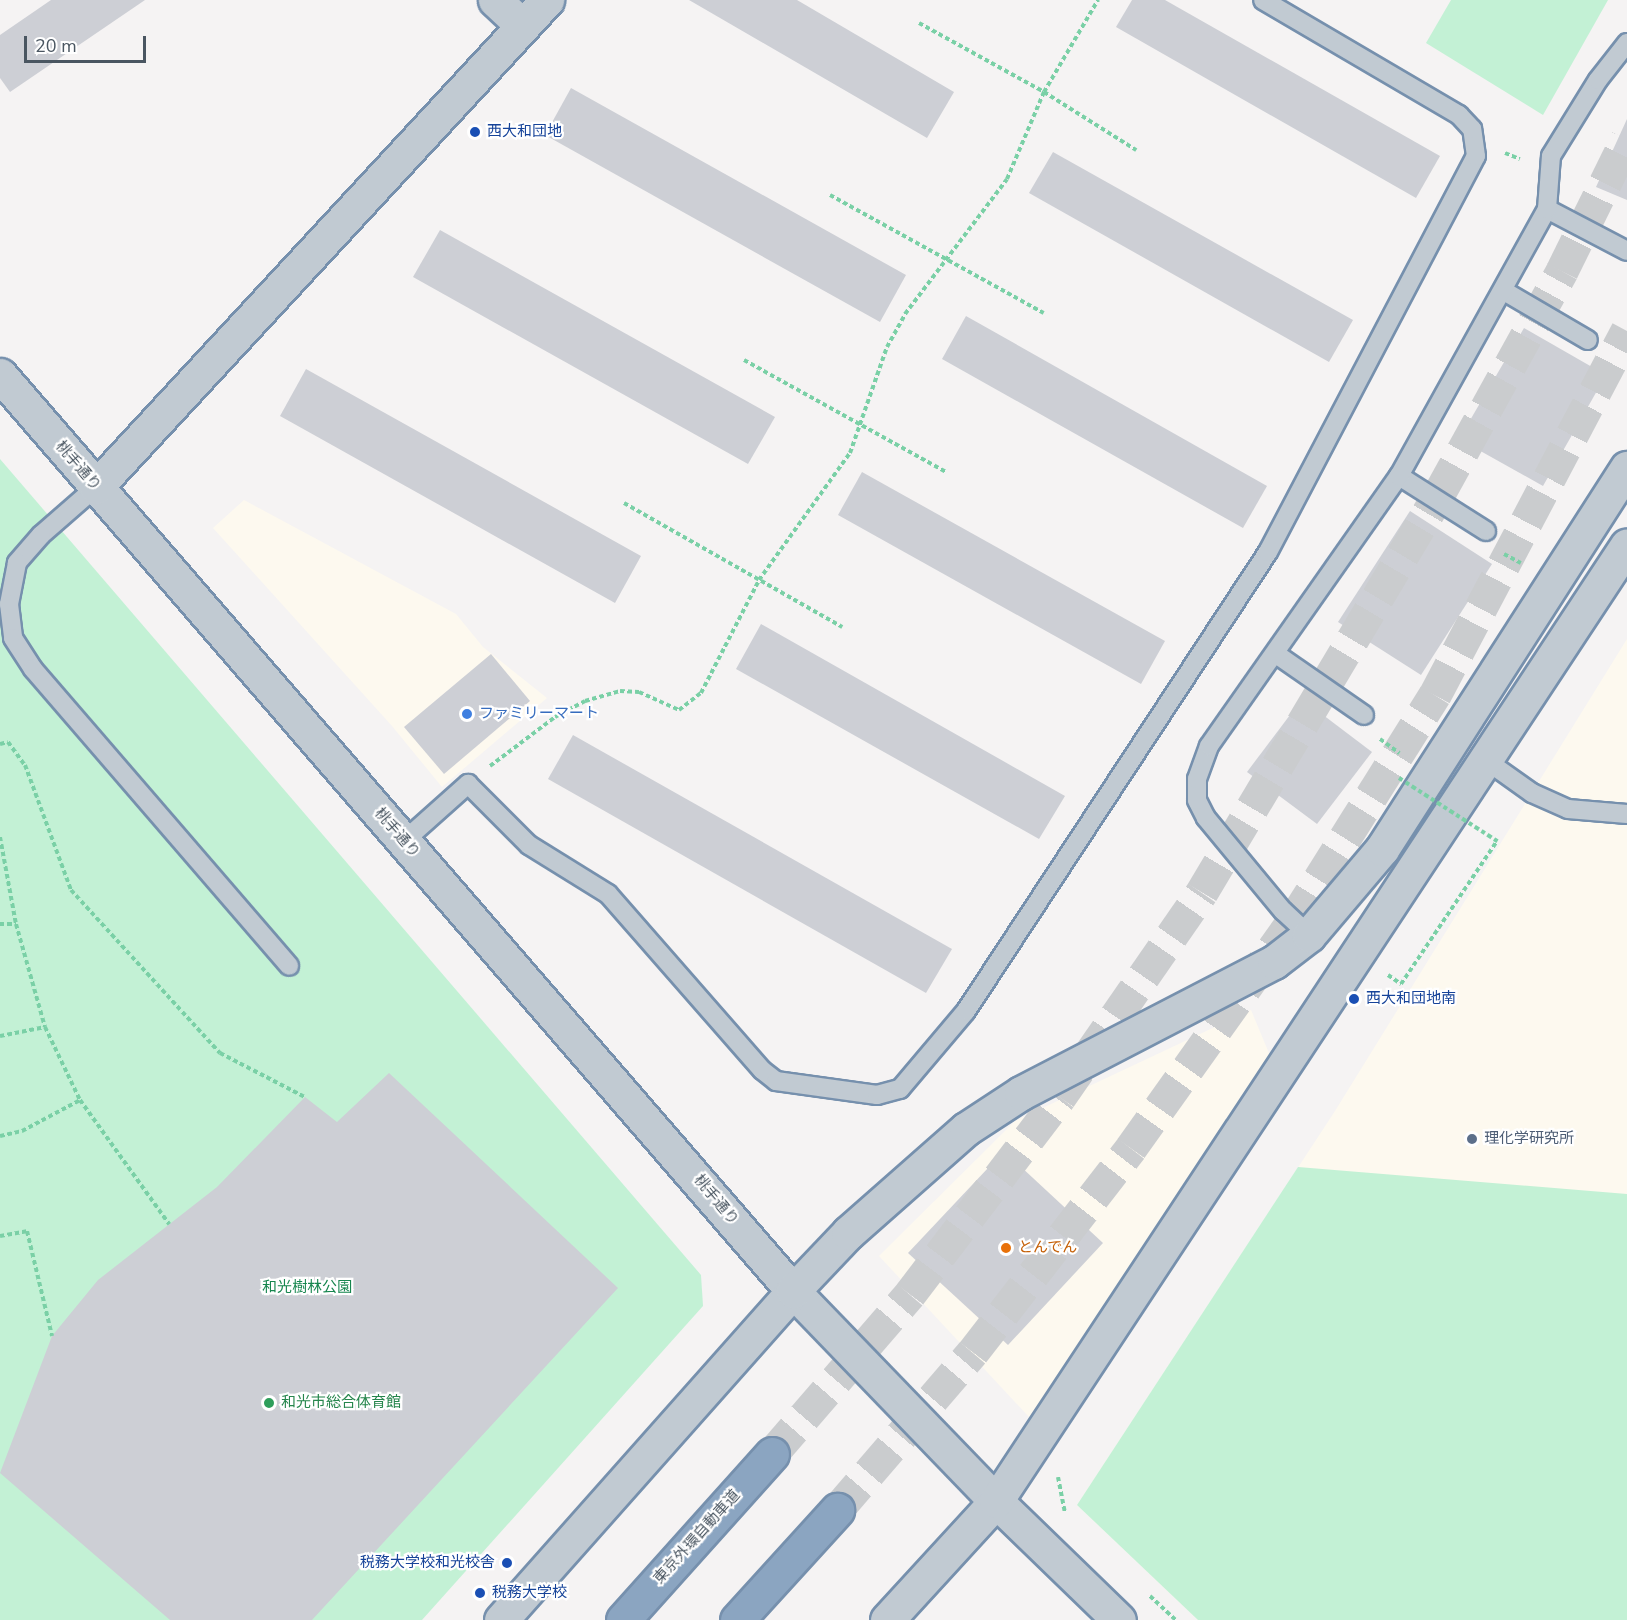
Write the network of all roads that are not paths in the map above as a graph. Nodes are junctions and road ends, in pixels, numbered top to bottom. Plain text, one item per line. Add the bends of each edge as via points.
1 (495, 0) edge
2 (547, 0) edge
3 (1263, 0) edge
4 (523, 26) junction
5 (1627, 43) edge
6 (1546, 209) junction
7 (1627, 251) edge
8 (1504, 291) junction
9 (1588, 340) dead end
10 (0, 375) edge
11 (1627, 468) edge
12 (1399, 476) junction
13 (96, 487) junction
14 (1486, 531) dead end
15 (1627, 545) edge
16 (1276, 654) junction
17 (1364, 715) dead end
18 (1487, 761) junction
19 (1627, 814) edge
20 (404, 841) junction
21 (1309, 935) junction
22 (289, 966) dead end
23 (793, 1291) junction
24 (772, 1454) tunnel mouth
25 (996, 1501) junction
26 (837, 1510) tunnel mouth
27 (501, 1620) edge
28 (623, 1620) edge
29 (737, 1620) edge
30 (887, 1620) edge
31 (1119, 1620) edge

1 - 4 street
2 - 4 street
3 - 20 lane via 1459,115 1472,129 1476,156 1268,552 966,1011 900,1089 877,1095 776,1081 762,1071 608,894 529,845 468,784
4 - 13 street
5 - 6 lane via 1598,80 1551,156
6 - 7 lane
6 - 8 lane
8 - 9 lane
8 - 12 lane
10 - 13 street, 桃手通り
11 - 21 street via 1382,849
12 - 14 lane
12 - 16 lane
13 - 20 street, 桃手通り
13 - 22 lane via 41,535 17,563 9,604 13,638 33,669
15 - 18 street
16 - 17 lane
16 - 21 lane via 1209,747 1197,779 1197,800 1206,818 1283,911
18 - 19 lane via 1532,793 1568,809
18 - 25 street
20 - 23 street, 桃手通り
21 - 23 street via 1274,962 1021,1093 966,1129 848,1233
23 - 25 street, 桃手通り
23 - 27 street
24 - 28 highway, 東京外環自動車道
25 - 30 street
25 - 31 street, 桃手通り
26 - 29 highway

